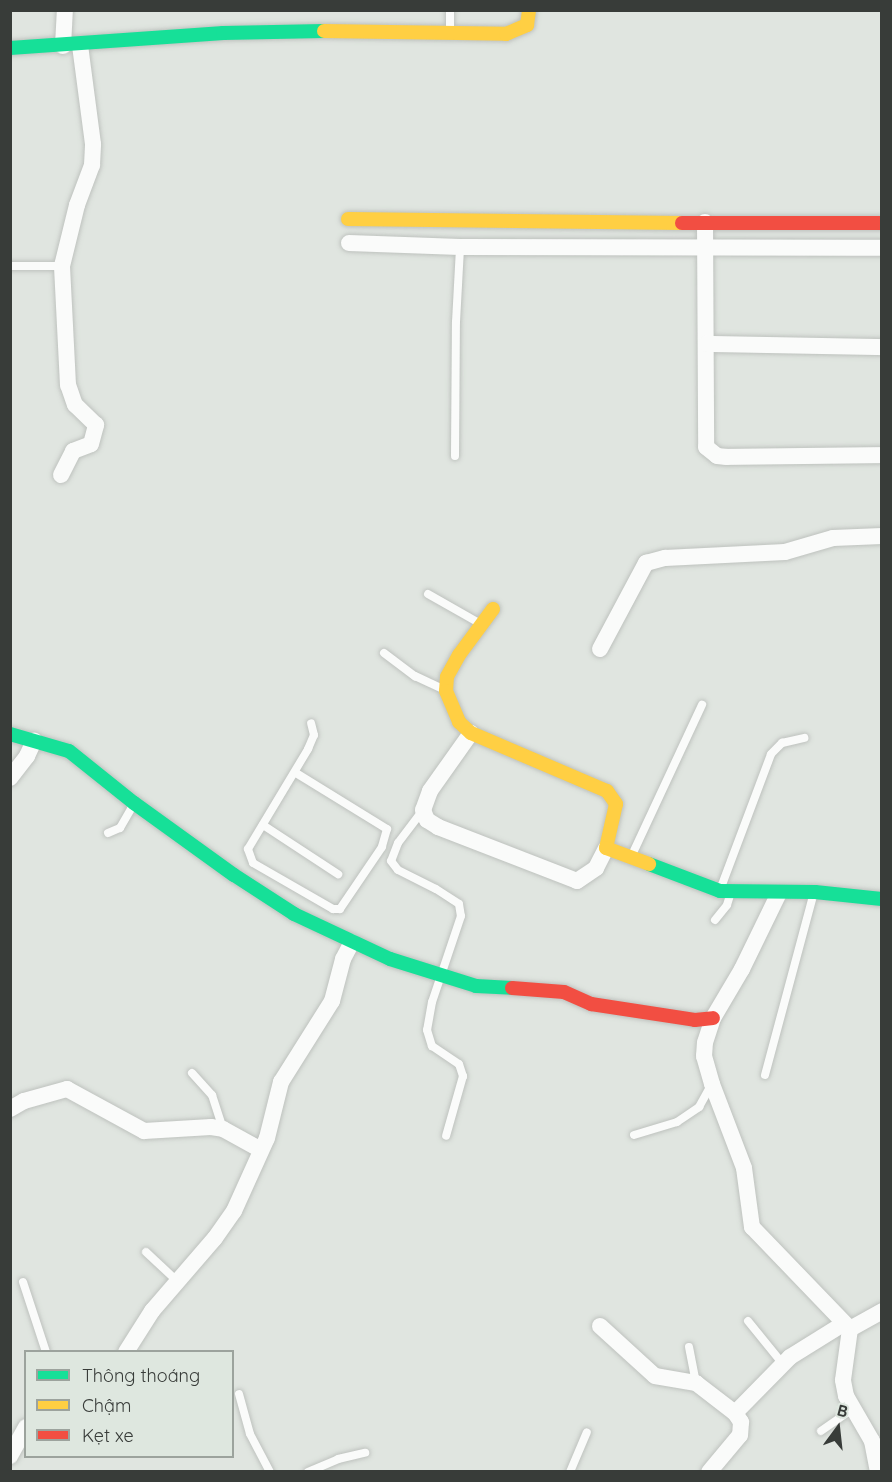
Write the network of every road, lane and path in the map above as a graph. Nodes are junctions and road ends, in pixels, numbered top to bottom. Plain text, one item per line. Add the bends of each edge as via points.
1 (65, 10) edge
2 (450, 10) edge
3 (529, 10) edge
4 (450, 32) junction
5 (72, 46) junction
6 (10, 48) edge
7 (348, 219) dead end
8 (462, 222) junction
9 (705, 222) junction
10 (882, 223) edge
11 (349, 243) dead end
12 (460, 247) junction
13 (882, 248) edge
14 (705, 249) junction
15 (10, 266) edge
16 (62, 266) junction
17 (707, 344) junction
18 (882, 347) edge
19 (882, 454) edge
20 (455, 456) dead end
21 (61, 475) dead end
22 (882, 536) edge
23 (428, 594) dead end
24 (493, 609) dead end
25 (482, 625) junction
26 (600, 649) dead end
27 (384, 653) dead end
28 (446, 691) junction
29 (702, 705) dead end
30 (311, 723) dead end
31 (471, 733) junction
32 (10, 734) edge
33 (804, 738) dead end
34 (34, 741) junction
35 (296, 773) junction
36 (10, 778) edge
37 (134, 803) junction
38 (423, 810) junction
39 (263, 825) junction
40 (108, 833) dead end
41 (606, 848) junction
42 (373, 858) junction
43 (631, 858) junction
44 (391, 861) junction
45 (338, 874) dead end
46 (726, 891) junction
47 (814, 892) junction
48 (779, 893) junction
49 (882, 899) edge
50 (715, 920) dead end
51 (352, 942) junction
52 (440, 976) junction
53 (713, 1018) junction
54 (192, 1073) dead end
55 (765, 1075) dead end
56 (712, 1084) junction
57 (15, 1100) edge
58 (223, 1130) junction
59 (634, 1135) dead end
60 (446, 1136) dead end
61 (261, 1149) junction
62 (146, 1252) dead end
63 (177, 1281) junction
64 (23, 1282) dead end
65 (882, 1311) edge
66 (748, 1321) dead end
67 (600, 1326) dead end
68 (846, 1327) junction
69 (689, 1347) dead end
70 (45, 1350) edge
71 (127, 1350) edge
72 (783, 1364) junction
73 (696, 1383) junction
74 (239, 1394) dead end
75 (855, 1407) junction
76 (735, 1413) junction
77 (24, 1431) edge
78 (821, 1431) dead end
79 (588, 1432) dead end
80 (365, 1453) dead end
81 (10, 1456) edge
82 (270, 1472) edge
83 (308, 1472) edge
84 (570, 1472) edge
85 (710, 1472) edge
86 (878, 1472) edge

1 - 5 street
2 - 4 lane
3 - 4 street via 527,26 506,34
4 - 5 street via 223,33
5 - 6 street
5 - 16 street via 90,121 92,165
7 - 8 street
8 - 9 street
8 - 12 street
9 - 10 street
9 - 14 street
11 - 12 street
12 - 14 street
12 - 20 lane
13 - 14 street
14 - 17 street
15 - 16 lane
16 - 21 street via 68,385 75,405 96,425 91,444 73,451
17 - 18 street
17 - 19 street via 705,441 710,452 727,457
22 - 26 street via 833,538 785,552 665,558 646,563
23 - 25 lane
24 - 25 street
25 - 28 street via 447,677
27 - 28 lane via 415,676
28 - 31 street via 459,722
29 - 43 lane
30 - 35 lane via 314,735
31 - 38 street via 430,791
31 - 41 street via 607,791 616,804
32 - 34 street
33 - 46 lane via 783,743 771,753
34 - 36 street
34 - 37 street via 78,756
35 - 39 lane
35 - 42 lane via 387,829 387,837
37 - 40 lane via 120,828
37 - 51 street via 294,914
38 - 41 street via 427,820 438,827 576,880 596,868
38 - 44 lane via 398,843
39 - 42 lane via 248,849 253,862 333,909 340,909
39 - 45 lane
41 - 43 street
42 - 44 lane
43 - 46 street
44 - 52 lane via 398,870 459,904 461,916
46 - 48 street
46 - 50 lane via 727,905
47 - 48 street
47 - 49 street
47 - 55 lane
48 - 53 street
51 - 52 street
51 - 61 street via 343,959 332,1001 281,1082
52 - 53 street via 476,986 564,992 591,1004 695,1020
52 - 60 lane via 427,1030 432,1046 459,1064 463,1076
53 - 56 street via 705,1042
54 - 58 lane via 212,1095
56 - 59 lane via 699,1107 676,1122
56 - 68 street via 744,1168 752,1227
57 - 58 street via 67,1089 144,1131 183,1127
58 - 61 street
61 - 63 street via 234,1211
62 - 63 lane
63 - 71 street
64 - 70 lane
65 - 68 street
66 - 72 lane
67 - 73 street via 656,1376
68 - 72 street
68 - 75 street via 843,1380 846,1395
69 - 73 lane
72 - 76 street
73 - 76 street
74 - 82 lane via 250,1434
75 - 78 lane
75 - 86 street via 872,1441
76 - 85 street via 741,1422 740,1435
77 - 81 street
79 - 84 lane
80 - 83 lane

